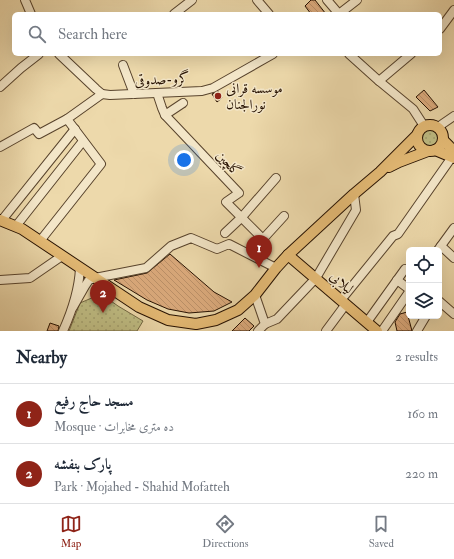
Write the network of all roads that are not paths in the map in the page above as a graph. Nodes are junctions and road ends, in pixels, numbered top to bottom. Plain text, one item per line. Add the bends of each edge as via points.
1 (25, 0) edge
2 (192, 0) edge
3 (257, 0) edge
4 (327, 0) edge
5 (357, 0) edge
6 (454, 10) edge
7 (30, 12) edge
8 (177, 12) edge
9 (267, 12) edge
10 (337, 12) edge
11 (342, 12) edge
12 (442, 26) edge
13 (36, 56) edge
14 (62, 56) edge
15 (269, 56) edge
16 (352, 56) edge
17 (409, 56) edge
18 (123, 65) dead end
19 (379, 81) junction
20 (0, 87) edge
21 (157, 93) junction
22 (102, 94) junction
23 (134, 94) junction
24 (183, 103) dead end
25 (165, 114) junction
26 (454, 116) edge
27 (67, 119) junction
28 (424, 126) junction
29 (438, 127) junction
30 (74, 129) junction
31 (418, 135) junction
32 (443, 140) junction
33 (83, 141) junction
34 (0, 147) edge
35 (432, 150) junction
36 (453, 155) edge
37 (380, 172) junction
38 (276, 178) dead end
39 (354, 194) junction
40 (284, 216) dead end
41 (242, 217) junction
42 (1, 220) edge
43 (16, 226) junction
44 (454, 228) edge
45 (225, 233) dead end
46 (40, 241) junction
47 (441, 247) edge
48 (442, 249) edge
49 (288, 255) junction
50 (62, 256) junction
51 (454, 258) edge
52 (80, 268) junction
53 (276, 268) junction
54 (405, 269) dead end
55 (95, 278) junction
56 (316, 278) junction
57 (0, 280) edge
58 (397, 280) junction
59 (406, 287) edge
60 (255, 295) junction
61 (406, 296) edge
62 (343, 302) junction
63 (442, 303) edge
64 (72, 307) junction
65 (453, 312) edge
66 (424, 319) edge
67 (367, 322) junction
68 (266, 324) junction
69 (197, 327) edge
70 (63, 331) edge
71 (258, 331) edge
72 (326, 331) edge
73 (376, 331) edge
74 (382, 331) edge
75 (416, 331) edge

1 - 7 street
2 - 8 street
3 - 9 street
4 - 10 street
5 - 11 street
6 - 12 street
13 - 20 street
14 - 22 street
15 - 21 street, گرو-صدوقی via 213,88 202,91
16 - 19 street
17 - 19 street
18 - 23 street
19 - 28 street via 414,109
21 - 23 street, گرو-صدوقی
21 - 25 street, گلچین
22 - 23 street, گرو-صدوقی
22 - 27 street
24 - 25 street
25 - 41 street, گلچین via 239,193 226,202
26 - 29 street
27 - 30 street
27 - 34 street via 39,134 34,128
28 - 29 main road via 432,124
28 - 31 main road
29 - 32 main road via 443,133
30 - 33 street
30 - 42 street
31 - 35 main road via 421,147
31 - 37 main road
32 - 35 main road via 442,144
32 - 36 main road
33 - 43 street
33 - 46 street via 101,164
35 - 36 main road
35 - 37 main road
36 - 62 street via 398,234 393,236
37 - 39 main road
38 - 41 street
39 - 49 main road
39 - 56 street via 356,210
40 - 41 street, گلچین via 263,239
41 - 45 street
42 - 43 main road
43 - 46 main road
44 - 47 street
46 - 50 main road
48 - 51 street
49 - 53 main road
49 - 56 main road, لیلابی
50 - 52 main road
50 - 57 street via 30,278
52 - 55 main road
52 - 64 street
53 - 55 street via 228,244 217,249 191,238 172,246 146,268
53 - 60 main road
54 - 58 street
55 - 64 street via 89,280
55 - 69 main road via 139,307 168,320
56 - 62 main road, لیلابی
56 - 68 street via 277,319
58 - 59 street
58 - 67 street
60 - 68 street
60 - 69 main road via 238,310
61 - 74 street
62 - 67 main road, لیلابی
62 - 72 street
63 - 65 street
64 - 70 street
66 - 75 street
67 - 73 main road, لیلابی
68 - 71 street

